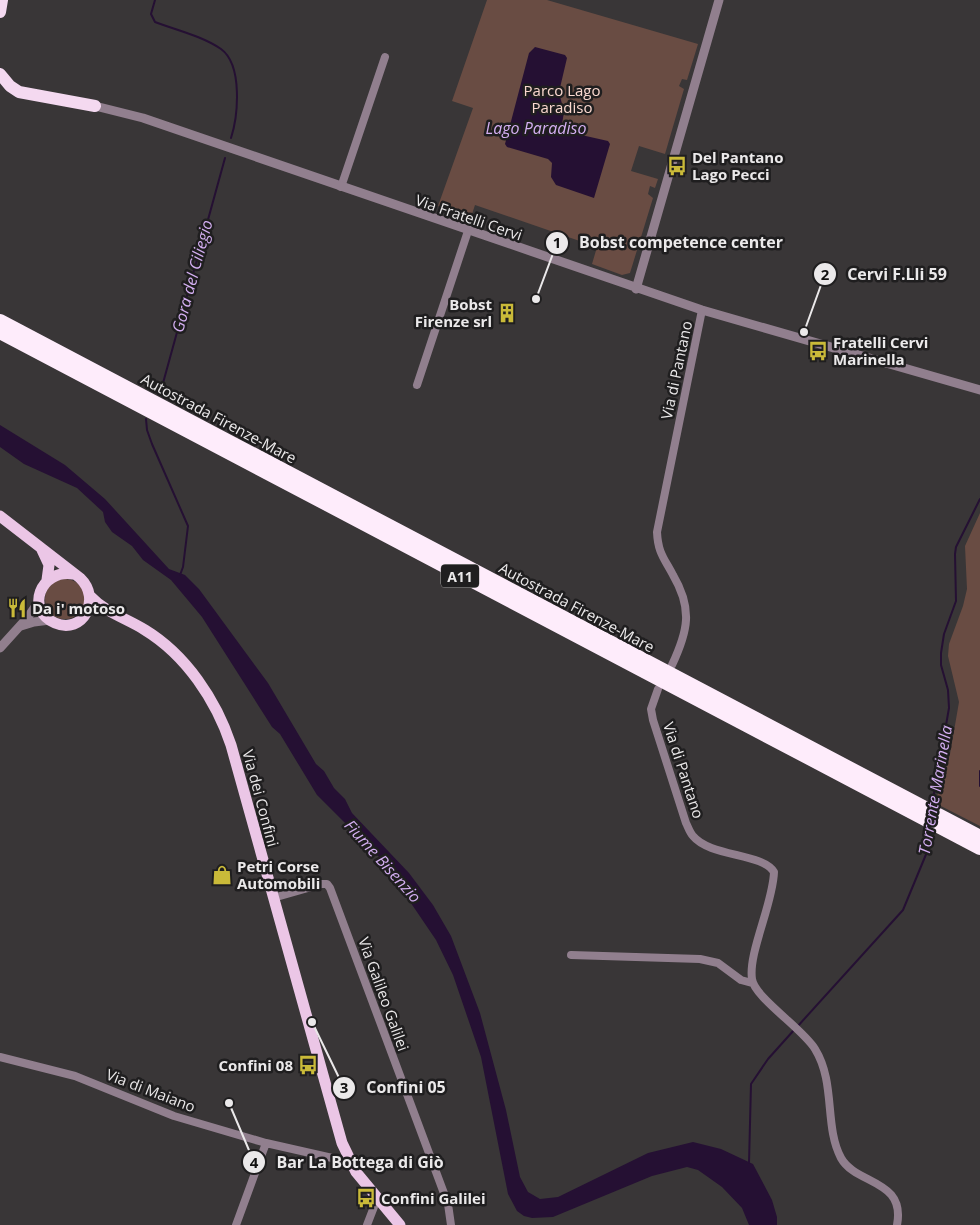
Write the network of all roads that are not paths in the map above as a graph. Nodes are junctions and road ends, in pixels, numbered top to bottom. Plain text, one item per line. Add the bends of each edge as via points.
1 (719, 0) edge
2 (385, 57) dead end
3 (0, 74) edge
4 (95, 106) joint
5 (342, 188) junction
6 (468, 231) junction
7 (636, 289) junction
8 (702, 310) junction
9 (0, 321) edge
10 (0, 332) edge
11 (417, 385) dead end
12 (980, 390) edge
13 (0, 516) edge
14 (42, 548) junction
15 (73, 574) junction
16 (47, 580) junction
17 (90, 596) junction
18 (39, 601) junction
19 (84, 617) junction
20 (50, 620) junction
21 (136, 625) junction
22 (18, 627) junction
23 (0, 648) edge
24 (672, 664) dead end
25 (658, 689) dead end
26 (920, 811) junction
27 (953, 829) junction
28 (980, 837) edge
29 (980, 848) edge
30 (272, 898) junction
31 (571, 955) dead end
32 (752, 982) junction
33 (0, 1057) edge
34 (266, 1143) junction
35 (350, 1162) junction
36 (377, 1199) junction
37 (236, 1225) edge
38 (367, 1225) edge
39 (400, 1225) edge
40 (451, 1225) edge
41 (898, 1225) edge

1 - 7 street
2 - 5 street
3 - 4 highway via 19,92
4 - 5 street, Via Fratelli Cervi via 143,118
5 - 6 street, Via Fratelli Cervi
6 - 7 street, Via Fratelli Cervi
6 - 11 street
7 - 8 street, Via Fratelli Cervi
8 - 12 street, Via Fratelli Cervi
8 - 24 street, Via di Pantano via 657,532 658,548 680,587 687,616 686,632
9 - 26 highway, Autostrada Firenze-Mare / A11
10 - 26 highway, Autostrada Firenze-Mare / A11
13 - 14 main road, Via dei Confini
14 - 15 main road, Via dei Confini
14 - 16 main road via 49,565
15 - 16 main road
15 - 17 main road, Via dei Confini via 84,582
16 - 18 main road
17 - 19 main road via 90,606
17 - 21 main road, Via dei Confini via 106,610
18 - 20 main road via 42,612
18 - 22 street
19 - 20 main road, Via dei Confini via 69,624
19 - 21 main road, Via dei Confini via 109,617
20 - 22 street
21 - 30 main road, Via dei Confini via 161,641 192,672 220,717 231,745
22 - 23 street
25 - 32 street, Via di Pantano via 652,709 653,720 686,823 694,837 722,852 769,867 774,872 752,968
26 - 27 highway, Autostrada Firenze-Mare / A11
27 - 28 highway, Autostrada Firenze-Mare / A11
27 - 29 highway, Autostrada Firenze-Mare / A11
30 - 35 main road, Via dei Confini via 331,1110
30 - 40 street, Via Galileo Galilei via 322,884 330,888 448,1204
31 - 32 street via 700,959 718,963 741,980
32 - 41 street via 806,1036 821,1060 842,1160 895,1200
33 - 34 street, Via di Maiano via 75,1076 174,1116
34 - 35 street, Via di Maiano
34 - 37 street
35 - 36 main road, Via dei Confini
36 - 38 street
36 - 39 main road, Via dei Confini

